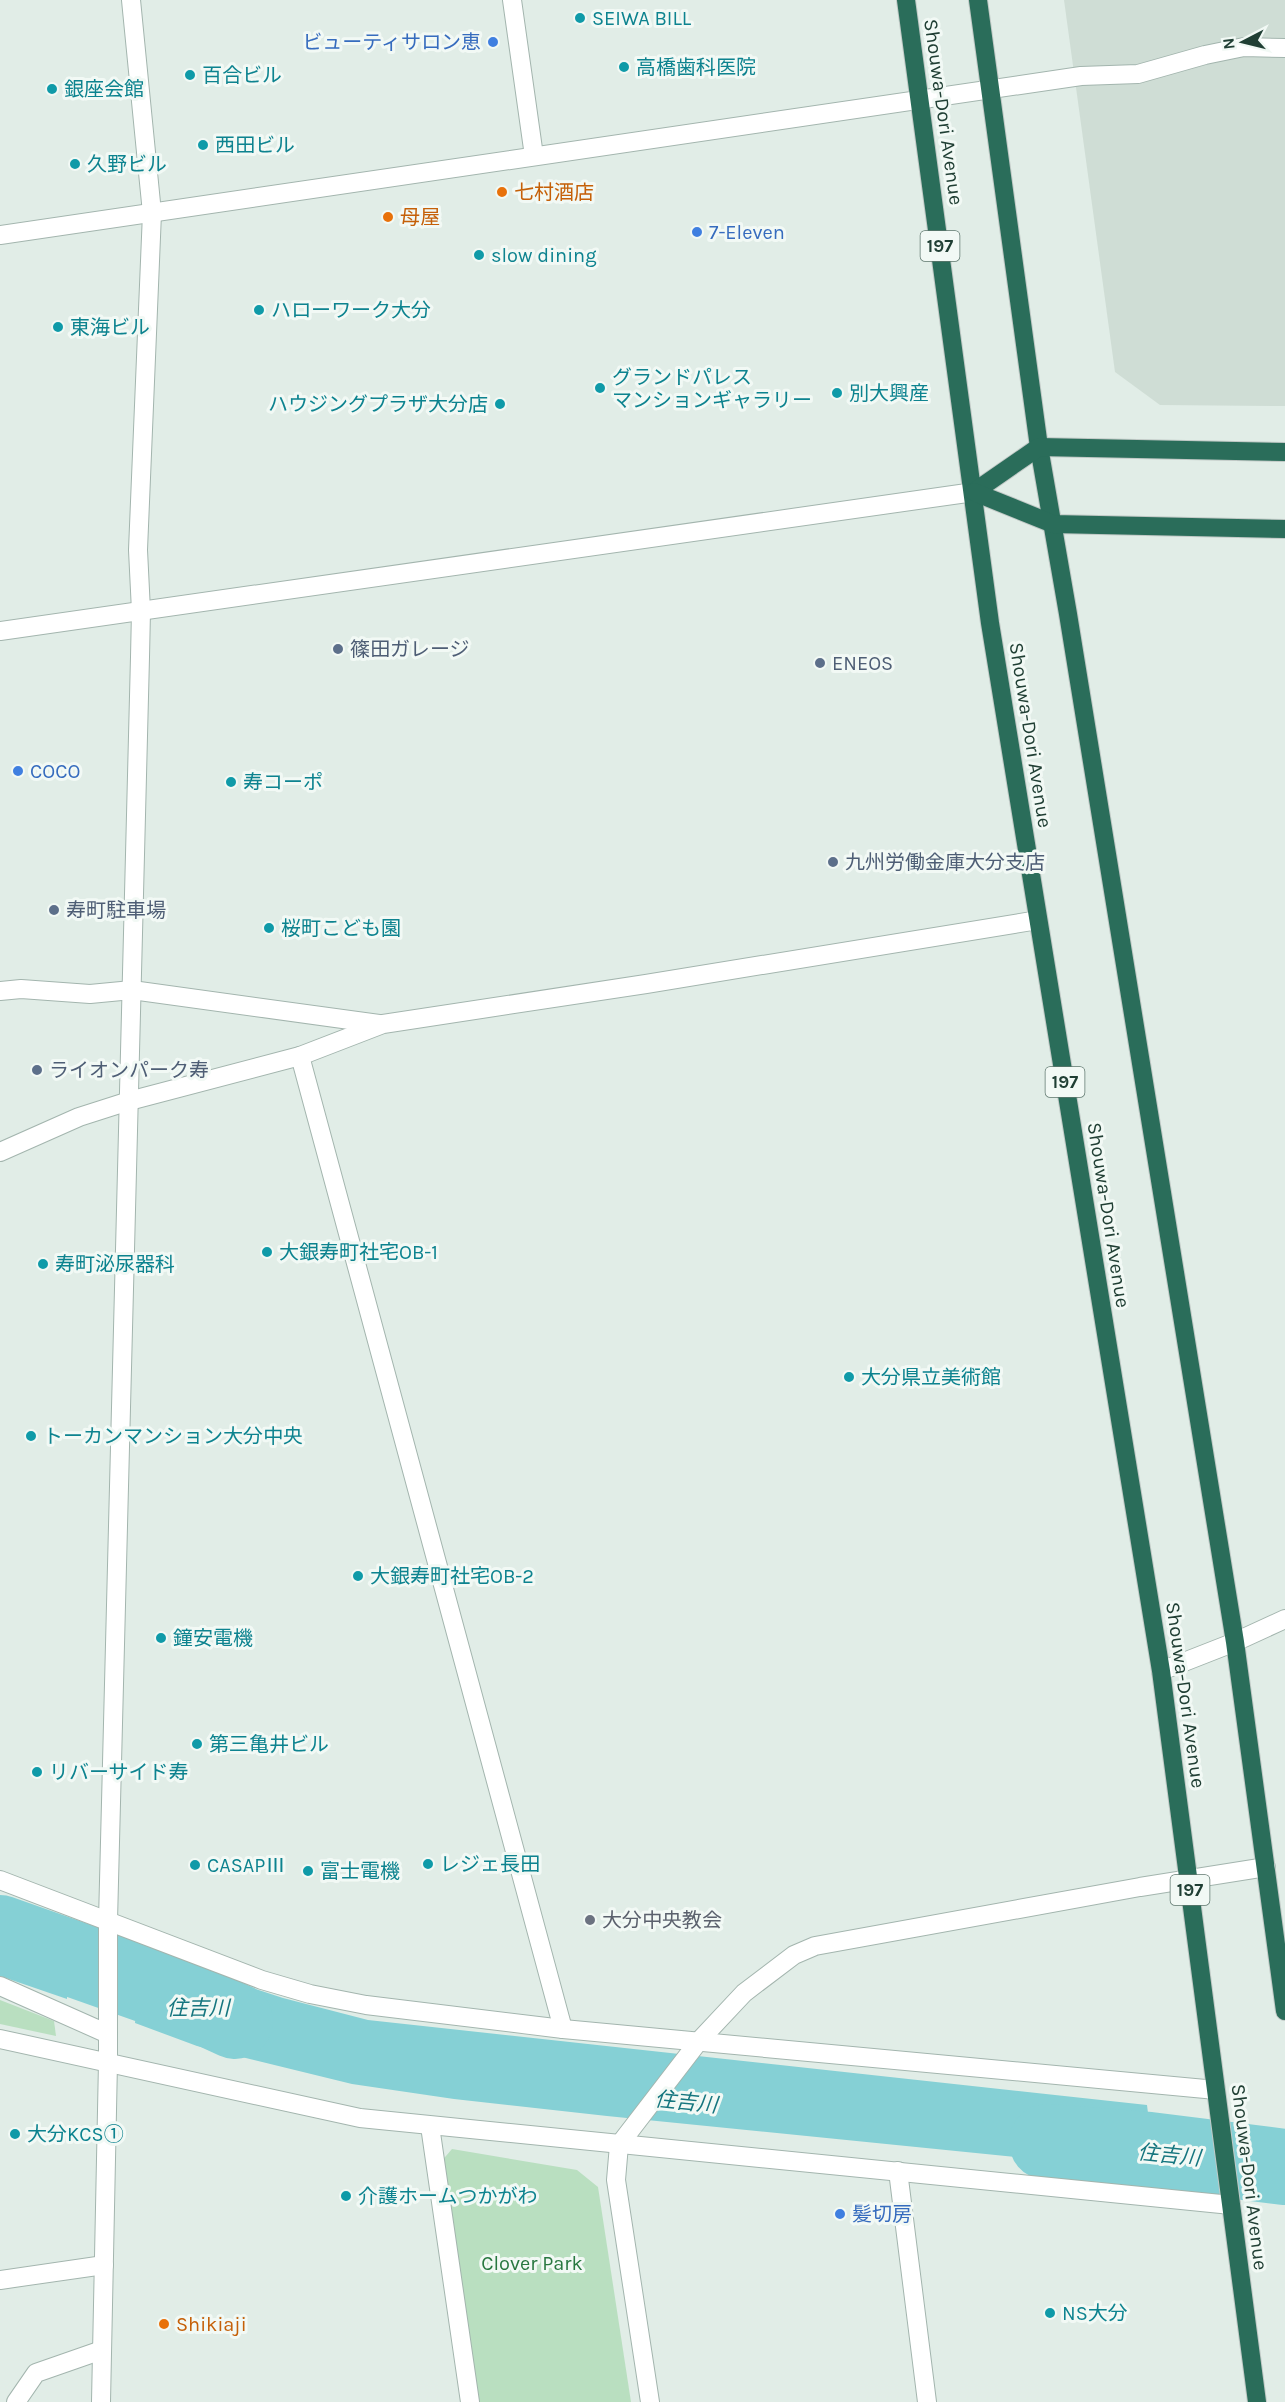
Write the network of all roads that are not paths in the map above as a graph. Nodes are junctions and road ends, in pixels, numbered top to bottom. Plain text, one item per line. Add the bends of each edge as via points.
1 (130, 0) edge
2 (512, 0) edge
3 (906, 0) edge
4 (978, 0) edge
5 (1285, 48) edge
6 (990, 89) junction
7 (920, 99) junction
8 (534, 156) junction
9 (152, 213) junction
10 (0, 235) edge
11 (1039, 447) junction
12 (1285, 452) edge
13 (974, 492) junction
14 (1053, 525) junction
15 (1285, 529) edge
16 (141, 611) junction
17 (0, 631) edge
18 (1038, 920) junction
19 (132, 990) junction
20 (0, 991) edge
21 (383, 1024) junction
22 (300, 1056) junction
23 (129, 1101) junction
24 (0, 1152) edge
25 (1285, 1619) edge
26 (1235, 1642) junction
27 (1161, 1671) junction
28 (1266, 1867) junction
29 (1188, 1879) junction
30 (0, 1880) edge
31 (108, 1921) junction
32 (0, 1986) edge
33 (1285, 2011) edge
34 (563, 2029) junction
35 (108, 2034) junction
36 (0, 2039) edge
37 (699, 2042) junction
38 (108, 2061) junction
39 (1216, 2090) junction
40 (430, 2126) junction
41 (620, 2145) junction
42 (898, 2171) junction
43 (1230, 2196) junction
44 (104, 2265) junction
45 (0, 2280) edge
46 (102, 2350) junction
47 (16, 2402) edge
48 (101, 2402) edge
49 (470, 2402) edge
50 (650, 2402) edge
51 (927, 2402) edge
52 (1257, 2402) edge

1 - 9 street
2 - 8 street
3 - 7 highway, Shouwa-Dori Avenue / 197
4 - 6 highway
5 - 6 street via 1244,47 1138,74 1081,76
6 - 7 street
6 - 11 highway
7 - 8 street
7 - 13 highway, Shouwa-Dori Avenue / 197
8 - 9 street
9 - 10 street
9 - 16 street via 138,550
11 - 12 highway
11 - 13 highway
11 - 14 highway
13 - 14 highway
13 - 16 street
13 - 18 highway, Shouwa-Dori Avenue / 197 via 990,623
14 - 15 highway
14 - 26 highway
16 - 17 street
16 - 19 street
18 - 21 street
18 - 27 highway, Shouwa-Dori Avenue / 197
19 - 20 street via 90,994 21,988
19 - 21 street
19 - 23 street
21 - 22 street
22 - 23 street
22 - 34 street
23 - 24 street via 79,1117
23 - 31 street
25 - 26 street
26 - 27 street
26 - 28 highway
27 - 29 highway, Shouwa-Dori Avenue / 197
28 - 29 street
28 - 33 highway
29 - 37 street via 815,1946 794,1955 744,1993
29 - 39 highway, Shouwa-Dori Avenue / 197
30 - 31 street
31 - 34 street via 262,1980 310,1994 366,2005
31 - 35 street
32 - 35 street
34 - 37 street
35 - 38 street
36 - 38 street
37 - 39 street
37 - 41 street
38 - 40 street via 360,2118
38 - 44 street
39 - 43 highway, Shouwa-Dori Avenue / 197
40 - 41 street
40 - 49 street
41 - 42 street
41 - 50 street via 616,2180
42 - 43 street
42 - 51 street
43 - 52 highway, Shouwa-Dori Avenue / 197
44 - 45 street
44 - 46 street
46 - 47 street via 36,2373
46 - 48 street

